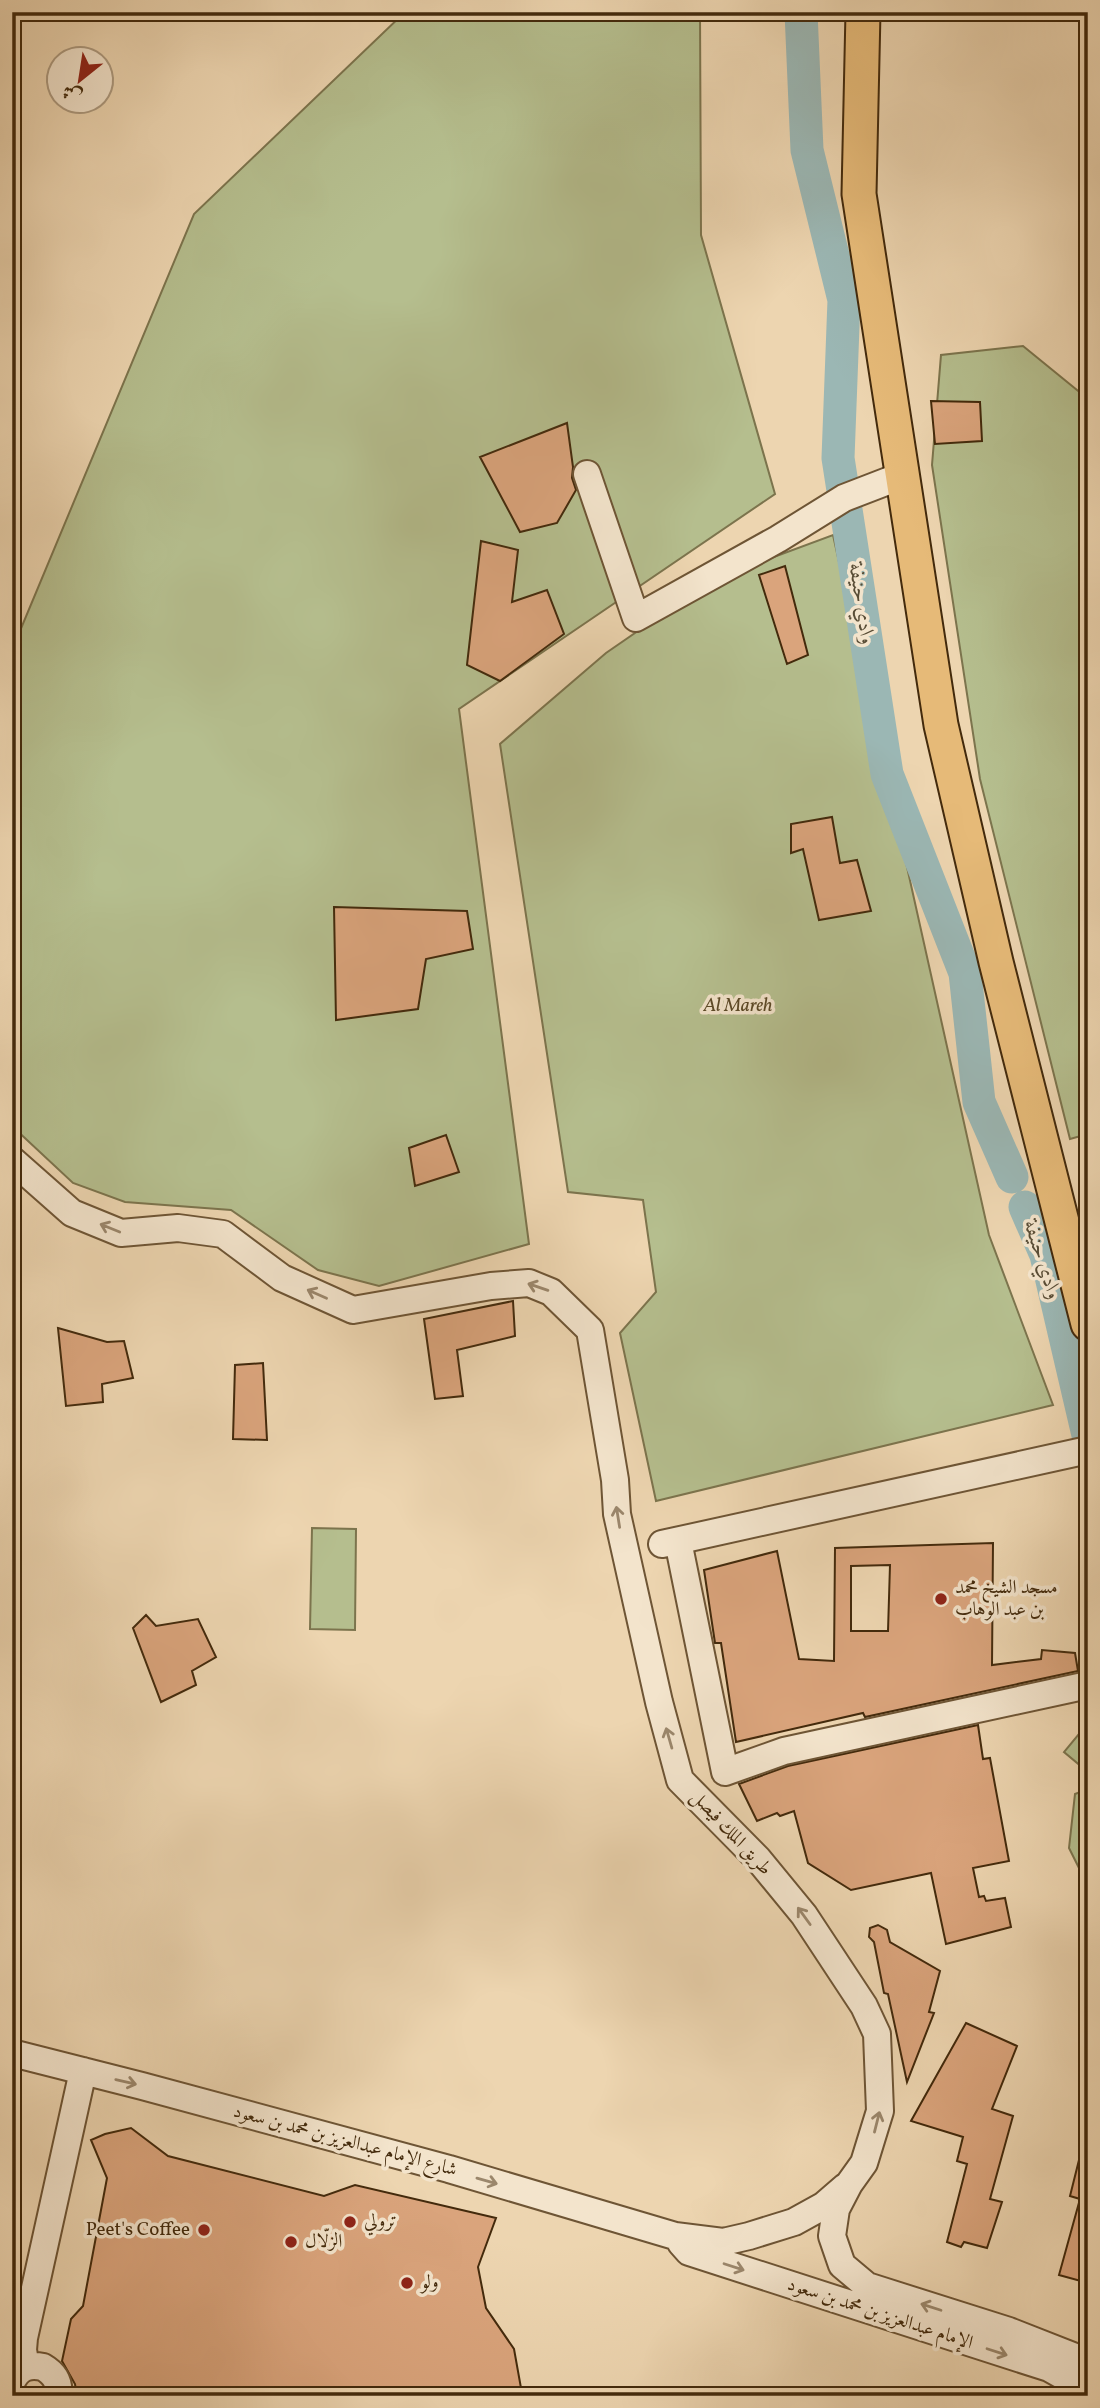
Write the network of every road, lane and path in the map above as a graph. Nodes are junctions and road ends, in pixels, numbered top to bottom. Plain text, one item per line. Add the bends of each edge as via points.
1 (863, 12) edge
2 (587, 474) dead end
3 (901, 475) junction
4 (12, 1160) edge
5 (1088, 1324) edge
6 (1088, 1450) edge
7 (1088, 1685) edge
8 (12, 2053) edge
9 (83, 2071) junction
10 (849, 2183) junction
11 (675, 2236) junction
12 (1088, 2362) edge
13 (19, 2374) edge
14 (1088, 2390) edge
15 (58, 2396) edge

1 - 3 main road via 859,194
2 - 3 street via 636,618 844,498
3 - 5 main road via 941,725
10 -> 4 street, طريق الملك فيصل via 864,2163 880,2111 877,2034 864,2006 804,1915 758,1859 680,1780 617,1514 590,1330 551,1292 529,1283 353,1310 282,1278 223,1234 178,1228 121,1233 72,1213
6 - 7 street via 670,1543 725,1772 784,1751
8 - 9 street, شارع الإمام عبدالعزيز بن محمد بن سعود
9 -> 11 street, شارع الإمام عبدالعزيز بن محمد بن سعود via 449,2169
9 - 13 street
10 - 11 street via 823,2206 794,2222 749,2236 723,2242
12 -> 10 street, الإمام عبدالعزيز بن محمد بن سعود via 1009,2331 867,2286 842,2265 832,2236 836,2209
11 -> 14 street, الإمام عبدالعزيز بن محمد بن سعود via 689,2252 1049,2368
13 - 15 street via 43,2367 59,2386

